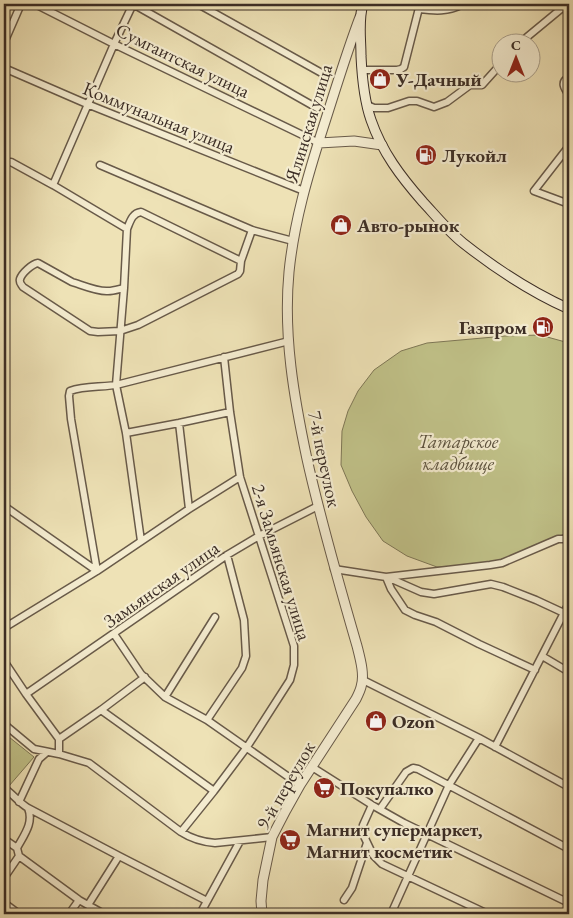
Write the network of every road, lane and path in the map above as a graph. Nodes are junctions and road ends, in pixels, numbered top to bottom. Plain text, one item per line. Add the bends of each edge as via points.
1 (21, 4) edge
2 (36, 4) edge
3 (133, 4) edge
4 (198, 4) edge
5 (363, 4) edge
6 (463, 4) edge
7 (567, 4) edge
8 (420, 7) edge
9 (360, 16) junction
10 (533, 32) edge
11 (4, 43) edge
12 (114, 44) junction
13 (4, 68) edge
14 (362, 70) junction
15 (327, 76) dead end
16 (490, 76) edge
17 (569, 77) edge
18 (569, 95) edge
19 (88, 104) junction
20 (367, 105) junction
21 (317, 108) dead end
22 (318, 143) junction
23 (382, 145) junction
24 (569, 146) edge
25 (4, 163) edge
26 (100, 165) dead end
27 (53, 185) junction
28 (304, 191) junction
29 (569, 204) edge
30 (127, 229) junction
31 (252, 230) junction
32 (293, 241) junction
33 (242, 261) junction
34 (124, 288) junction
35 (569, 309) edge
36 (120, 331) junction
37 (289, 341) junction
38 (224, 357) junction
39 (116, 384) junction
40 (230, 412) junction
41 (180, 423) junction
42 (126, 433) junction
43 (240, 478) junction
44 (4, 506) edge
45 (318, 506) junction
46 (189, 509) junction
47 (259, 536) junction
48 (569, 539) edge
49 (141, 541) junction
50 (227, 555) junction
51 (334, 569) junction
52 (98, 571) junction
53 (386, 577) junction
54 (569, 603) edge
55 (564, 613) junction
56 (215, 617) dead end
57 (4, 628) edge
58 (114, 634) junction
59 (542, 656) junction
60 (4, 662) edge
61 (534, 670) junction
62 (569, 672) edge
63 (145, 677) junction
64 (363, 680) junction
65 (26, 694) junction
66 (165, 697) junction
67 (101, 710) junction
68 (207, 720) junction
69 (4, 724) edge
70 (479, 738) junction
71 (59, 739) junction
72 (247, 747) junction
73 (495, 747) junction
74 (47, 752) junction
75 (59, 754) junction
76 (312, 767) junction
77 (300, 784) junction
78 (449, 785) junction
79 (569, 787) edge
80 (4, 788) edge
81 (214, 791) junction
82 (19, 802) junction
83 (372, 805) junction
84 (28, 808) junction
85 (380, 810) junction
86 (181, 832) junction
87 (426, 835) junction
88 (272, 837) junction
89 (4, 839) edge
90 (240, 840) junction
91 (367, 843) junction
92 (17, 848) junction
93 (569, 849) edge
94 (19, 856) junction
95 (119, 856) junction
96 (407, 875) junction
97 (4, 878) edge
98 (79, 900) junction
99 (344, 900) dead end
100 (207, 901) junction
101 (4, 903) edge
102 (569, 903) edge
103 (88, 906) junction
104 (19, 914) edge
105 (69, 914) edge
106 (104, 914) edge
107 (200, 914) edge
108 (262, 914) edge
109 (390, 914) edge
110 (488, 914) edge

1 - 11 street
2 - 12 street, Сумгаитская улица
3 - 12 street
3 - 21 street
4 - 15 street
5 - 9 street
6 - 8 street via 442,11
7 - 10 street
8 - 14 street via 404,67
9 - 14 street
9 - 22 street, Ялинская улица
12 - 19 street
12 - 22 street, Сумгаитская улица
13 - 19 street, Коммунальная улица
14 - 20 street
16 - 20 street via 482,85 470,85 437,107 417,101 388,108
17 - 18 street via 563,83
19 - 27 street
19 - 28 street, Коммунальная улица
20 - 23 street
22 - 23 street via 354,141
22 - 28 street, Ялинская улица
23 - 35 street via 395,168 442,224 525,286
24 - 29 street via 534,191
25 - 27 street via 11,162
26 - 31 street
27 - 30 street
28 - 32 street, Ялинская улица
30 - 33 street via 134,215 141,212
30 - 34 street
31 - 32 street
31 - 33 street
32 - 37 street, 7-й переулок via 288,296
33 - 36 street via 238,274
34 - 36 street
34 - 36 street via 104,291 78,284 38,262 20,279 23,287 90,331
36 - 39 street
37 - 38 street
37 - 45 street, 7-й переулок via 301,431
38 - 39 street
38 - 40 street, 2-я Замьянская улица
39 - 42 street
39 - 52 street via 77,389 69,394 70,419
40 - 41 street
40 - 43 street, 2-я Замьянская улица
41 - 42 street
41 - 46 street
42 - 49 street
43 - 46 street
43 - 47 street, 2-я Замьянская улица
44 - 52 street
45 - 47 street, Замьянская улица
45 - 51 street, 7-й переулок
46 - 49 street
47 - 50 street, Замьянская улица
47 - 72 street, 2-я Замьянская улица via 294,646 294,665 290,680
48 - 53 street via 558,539 502,563
49 - 52 street
50 - 58 street, Замьянская улица
50 - 68 street via 244,620 246,656 242,668
51 - 53 street
51 - 64 street, 7-й переулок via 357,646
52 - 57 street
53 - 55 street via 434,594 491,584
53 - 61 street via 405,610
54 - 55 street
55 - 59 street
56 - 66 street
58 - 63 street
58 - 65 street, Замьянская улица
59 - 61 street
59 - 62 street
60 - 65 street
61 - 73 street
63 - 66 street
63 - 67 street
64 - 70 street
64 - 76 street, 9-й переулок via 356,699
65 - 71 street
66 - 68 street
67 - 71 street
67 - 81 street
68 - 72 street
69 - 74 street via 34,749
70 - 73 street
70 - 78 street
71 - 75 street
72 - 77 street
72 - 81 street, 2-я Замьянская улица
73 - 79 street
74 - 75 street
74 - 82 street via 39,759
75 - 86 street via 89,763
76 - 77 street, 9-й переулок
76 - 83 street
77 - 88 street, 9-й переулок
78 - 85 street via 413,768 406,772
78 - 87 street
78 - 93 street
80 - 82 street
81 - 86 street, 2-я Замьянская улица
82 - 84 street
83 - 85 street
83 - 91 street via 362,832
84 - 92 street via 31,818
84 - 95 street
85 - 87 street
86 - 90 street via 206,842
87 - 96 street
87 - 102 street
88 - 90 street
88 - 108 street, 9-й переулок via 263,880
89 - 92 street
90 - 100 street
91 - 96 street via 382,864
91 - 99 street via 352,888
92 - 94 street
94 - 97 street
94 - 98 street
95 - 100 street
95 - 103 street
96 - 109 street
96 - 110 street
98 - 103 street
98 - 105 street
100 - 107 street
101 - 104 street
103 - 106 street

